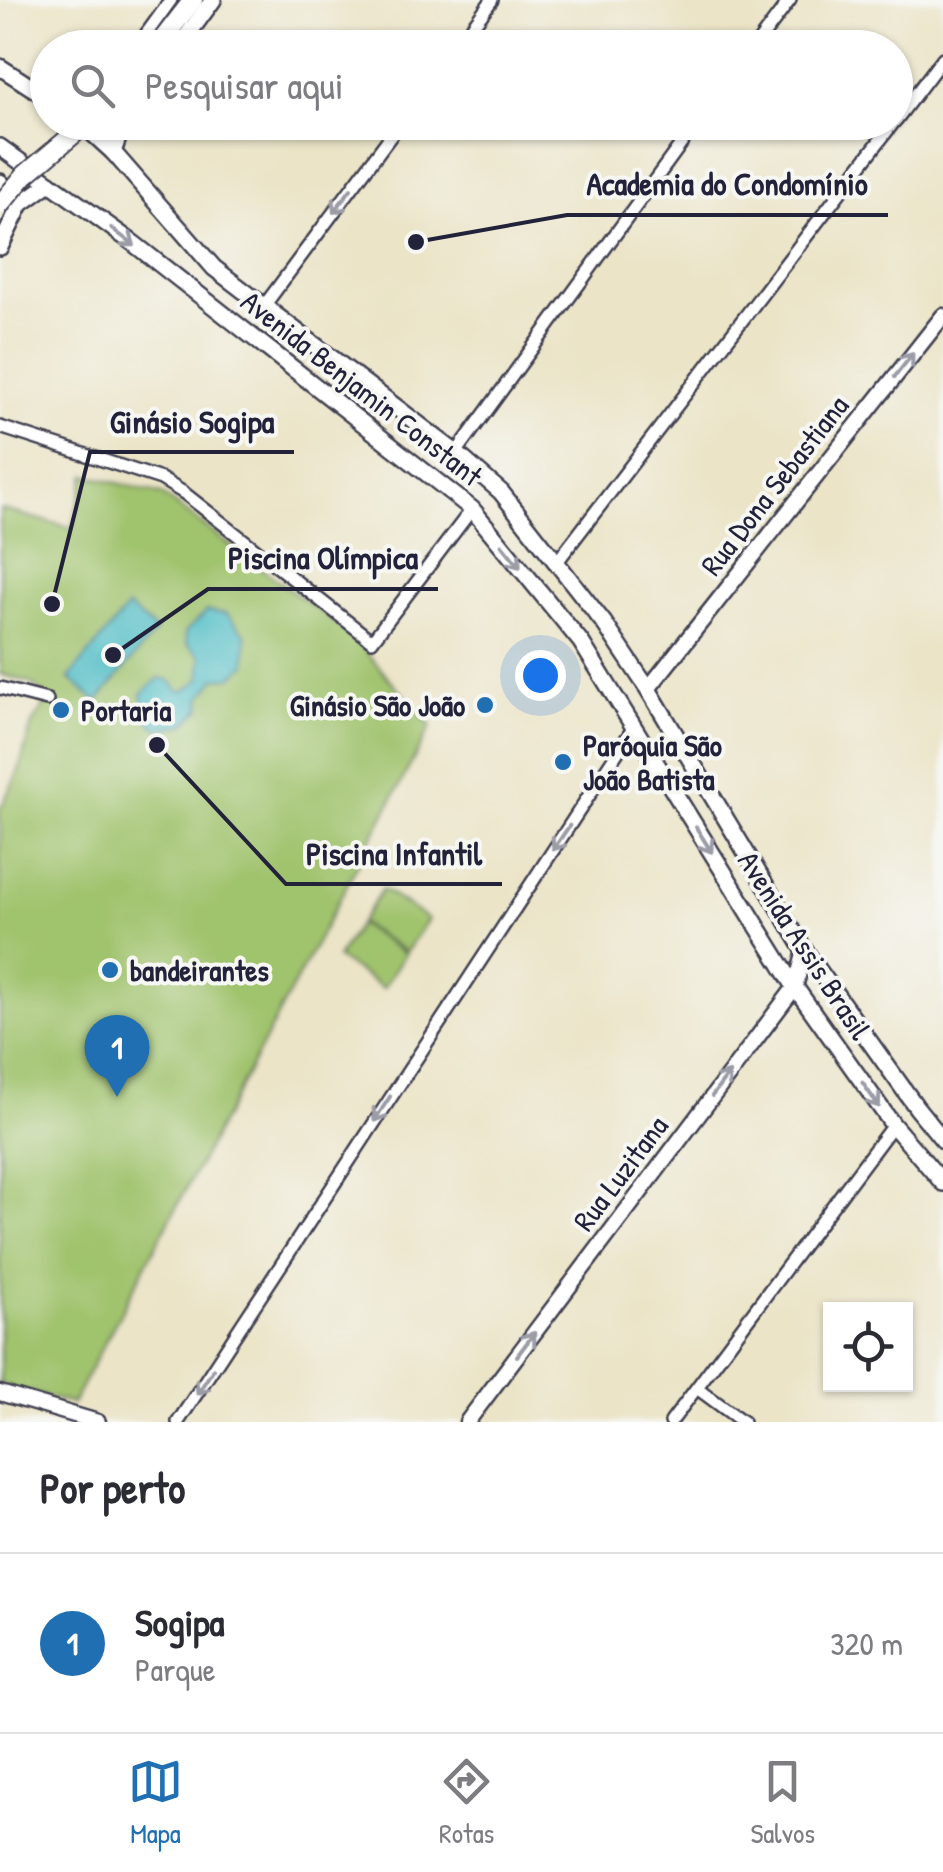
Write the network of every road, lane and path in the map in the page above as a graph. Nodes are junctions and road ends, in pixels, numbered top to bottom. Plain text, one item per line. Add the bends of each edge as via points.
1 (171, 0) edge
2 (193, 0) edge
3 (213, 0) edge
4 (492, 0) edge
5 (790, 0) edge
6 (149, 30) edge
7 (170, 30) edge
8 (191, 30) edge
9 (470, 30) edge
10 (768, 30) edge
11 (943, 58) edge
12 (0, 67) edge
13 (30, 86) edge
14 (913, 97) edge
15 (67, 140) edge
16 (100, 140) edge
17 (117, 140) edge
18 (387, 140) edge
19 (684, 140) edge
20 (880, 140) edge
21 (0, 147) edge
22 (113, 152) junction
23 (0, 182) edge
24 (50, 183) junction
25 (21, 204) junction
26 (0, 205) edge
27 (0, 247) edge
28 (264, 306) junction
29 (943, 316) edge
30 (0, 427) edge
31 (456, 454) junction
32 (472, 509) junction
33 (557, 562) junction
34 (0, 688) edge
35 (648, 689) junction
36 (48, 700) dead end
37 (634, 727) junction
38 (805, 950) junction
39 (795, 987) junction
40 (893, 1125) junction
41 (943, 1140) edge
42 (943, 1183) edge
43 (697, 1388) junction
44 (0, 1393) edge
45 (98, 1422) edge
46 (178, 1422) edge
47 (467, 1422) edge
48 (671, 1422) edge
49 (742, 1422) edge

1 - 6 street
2 - 7 main road
3 - 8 main road
4 - 9 street
5 - 10 street
11 - 14 street
12 - 13 main road
15 - 26 main road, bridge
16 - 22 main road, Avenida Benjamin Constant
17 - 22 main road
18 -> 28 street
19 - 31 street
20 - 33 street
21 - 24 main road, Avenida Benjamin Constant
22 - 28 main road, Avenida Benjamin Constant via 214,268
23 - 25 main road
24 - 25 main road
24 -> 32 main road, Avenida Benjamin Constant
25 - 27 main road
28 - 31 main road, Avenida Benjamin Constant
35 -> 29 street, Rua Dona Sebastiana
30 - 32 street via 161,479 372,640
31 - 33 main road, Avenida Benjamin Constant via 501,492
32 -> 37 main road, Avenida Benjamin Constant via 582,642
33 - 35 main road, Avenida Benjamin Constant
34 - 36 street
35 - 38 main road, Avenida Assis Brasil
37 -> 39 main road, Avenida Assis Brasil
37 -> 46 street
38 - 39 street, Rua Luzitana
38 - 41 main road, Avenida Assis Brasil
39 -> 40 main road, Avenida Assis Brasil
47 -> 39 street, Rua Luzitana
40 - 42 main road, Avenida Assis Brasil
40 - 43 street
43 - 48 street
43 - 49 street
44 - 45 street

